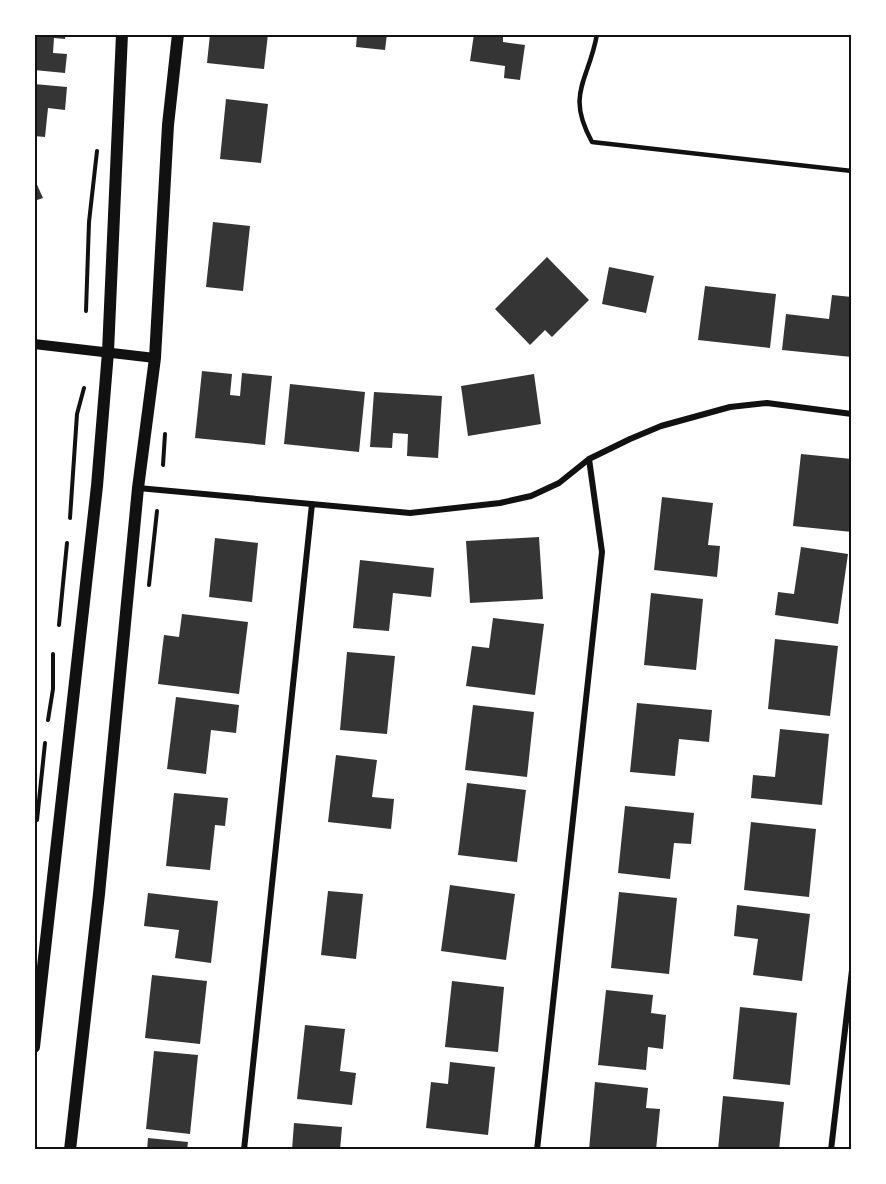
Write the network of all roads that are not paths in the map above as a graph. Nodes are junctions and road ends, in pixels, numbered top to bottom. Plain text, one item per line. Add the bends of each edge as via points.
1 (122, 34) edge
2 (178, 34) edge
3 (597, 34) edge
4 (852, 171) edge
5 (34, 344) edge
6 (108, 352) junction
7 (154, 358) junction
8 (852, 414) edge
9 (589, 459) junction
10 (138, 488) junction
11 (312, 504) junction
12 (852, 970) edge
13 (34, 1047) edge
14 (70, 1149) edge
15 (244, 1149) edge
16 (537, 1149) edge
17 (831, 1149) edge

1 - 6 main road
2 - 7 main road via 168,125
3 - 4 lane via 593,60 578,90 582,123 592,142
5 - 6 street
6 - 7 street
6 - 13 main road via 97,486
7 - 10 main road
8 - 9 street via 767,403 730,407 661,426
9 - 11 street via 559,483 531,496 500,503 410,513
9 - 16 street via 602,552
10 - 11 street
10 - 14 main road
11 - 15 street
12 - 17 street

